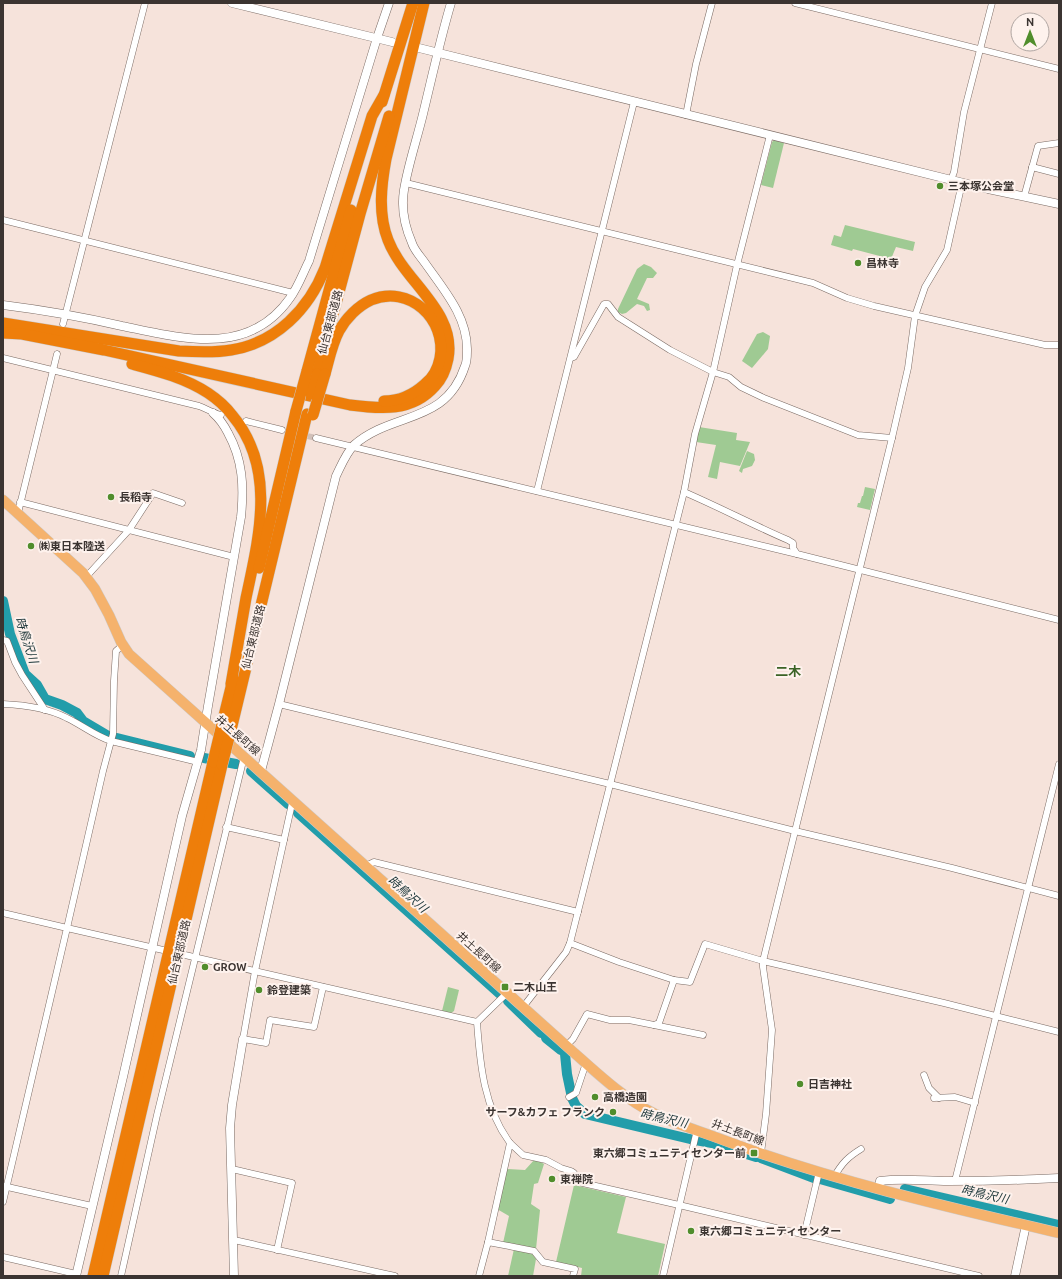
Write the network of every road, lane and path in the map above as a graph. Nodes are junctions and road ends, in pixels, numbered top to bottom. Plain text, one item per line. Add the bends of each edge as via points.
1 (145, 3) edge
2 (232, 3) edge
3 (389, 3) edge
4 (413, 3) edge
5 (424, 3) edge
6 (451, 3) edge
7 (712, 3) edge
8 (795, 3) edge
9 (992, 3) edge
10 (377, 38) junction
11 (392, 42) dead end
12 (419, 48) dead end
13 (980, 49) junction
14 (437, 53) junction
15 (1059, 69) edge
16 (384, 95) junction
17 (634, 102) junction
18 (686, 114) junction
19 (770, 136) junction
20 (1059, 143) edge
21 (1032, 167) junction
22 (1059, 174) edge
23 (951, 180) junction
24 (406, 183) junction
25 (962, 183) junction
26 (1024, 198) junction
27 (1059, 204) edge
28 (3, 220) edge
29 (602, 232) junction
30 (84, 240) junction
31 (737, 265) junction
32 (293, 292) junction
33 (3, 305) edge
34 (66, 315) junction
35 (916, 316) junction
36 (3, 323) edge
37 (61, 329) junction
38 (3, 333) edge
39 (1059, 345) edge
40 (57, 354) dead end
41 (3, 358) edge
42 (570, 358) junction
43 (52, 370) junction
44 (713, 372) junction
45 (316, 373) junction
46 (217, 414) joint
47 (305, 414) junction
48 (246, 420) dead end
49 (282, 430) dead end
50 (316, 438) tunnel mouth
51 (892, 438) junction
52 (353, 446) junction
53 (537, 491) junction
54 (684, 492) junction
55 (3, 500) edge
56 (20, 502) junction
57 (182, 503) dead end
58 (18, 513) junction
59 (676, 525) junction
60 (129, 530) junction
61 (797, 554) junction
62 (234, 557) junction
63 (860, 570) junction
64 (86, 577) junction
65 (1059, 620) edge
66 (3, 640) edge
67 (123, 645) junction
68 (232, 684) junction
69 (3, 704) edge
70 (279, 704) junction
71 (45, 710) junction
72 (205, 723) junction
73 (227, 727) junction
74 (111, 741) junction
75 (244, 756) junction
76 (198, 762) junction
77 (218, 763) junction
78 (1059, 764) edge
79 (261, 772) junction
80 (610, 784) junction
81 (292, 800) junction
82 (226, 827) junction
83 (795, 831) junction
84 (284, 840) junction
85 (366, 866) junction
86 (1028, 888) junction
87 (1059, 896) edge
88 (578, 912) junction
89 (3, 913) edge
90 (67, 928) junction
91 (570, 943) junction
92 (152, 947) junction
93 (163, 950) dead end
94 (185, 955) dead end
95 (195, 958) junction
96 (763, 961) junction
97 (255, 971) junction
98 (674, 980) junction
99 (323, 987) junction
100 (507, 993) junction
101 (523, 1007) junction
102 (997, 1017) junction
103 (477, 1022) junction
104 (654, 1025) junction
105 (1059, 1032) edge
106 (703, 1035) dead end
107 (243, 1039) junction
108 (566, 1046) junction
109 (586, 1063) junction
110 (924, 1075) dead end
111 (569, 1097) dead end
112 (975, 1103) junction
113 (696, 1136) junction
114 (510, 1143) junction
115 (862, 1149) dead end
116 (761, 1153) junction
117 (232, 1169) junction
118 (819, 1172) junction
119 (834, 1177) junction
120 (1059, 1178) edge
121 (955, 1181) junction
122 (5, 1186) edge
123 (879, 1189) junction
124 (3, 1202) edge
125 (679, 1205) junction
126 (92, 1206) junction
127 (1026, 1225) junction
128 (1059, 1233) edge
129 (804, 1235) junction
130 (234, 1240) junction
131 (488, 1242) junction
132 (277, 1250) junction
133 (3, 1257) edge
134 (76, 1275) edge
135 (93, 1276) edge
136 (103, 1276) edge
137 (121, 1276) edge
138 (234, 1276) edge
139 (395, 1276) edge
140 (479, 1276) edge
141 (573, 1276) edge
142 (663, 1276) edge
143 (979, 1276) edge
144 (1015, 1276) edge

1 - 30 street
2 - 10 street
3 - 10 street
4 - 16 highway, 仙台東部道路
5 - 38 highway via 386,159 381,199 382,216 394,253 439,314 448,335 447,365 438,383 427,394 409,404 393,408 350,405 104,350 22,334
5 - 45 highway, 仙台東部道路 via 360,214
6 - 14 street
7 - 18 street
8 - 13 street
9 - 13 street
10 - 11 street
10 - 32 street via 309,261
12 - 14 street
13 - 15 street
13 - 23 street via 964,112
14 - 17 street
14 - 24 street
16 - 37 highway via 372,116 326,268 304,306 277,331 267,338 241,348 204,352 179,351
16 - 45 highway, 仙台東部道路 via 352,204
17 - 18 street
17 - 29 street
18 - 19 street
19 - 23 street
19 - 31 street
20 - 21 street via 1038,146
21 - 22 street
21 - 26 street
23 - 25 street
24 - 29 street
24 - 52 street via 404,219 412,245 459,313 467,342 466,364 455,388 434,408 373,432
25 - 26 street
25 - 35 street via 947,250 925,286
26 - 27 street
28 - 30 street
29 - 31 street
29 - 42 street
30 - 32 street
30 - 34 street
31 - 35 street via 813,283 848,298
31 - 44 street
32 - 34 street via 289,300 274,315 250,332 216,339 183,338
33 - 34 street
34 - 37 street
35 - 39 street via 1045,345
35 - 51 street via 908,368
36 - 37 highway
37 - 45 highway via 92,342 307,389 362,400 386,401 413,393 432,377 441,353 438,329 429,314 412,301 399,297 373,299 350,315
38 - 68 highway via 177,377 208,393 229,411 241,426 256,457 261,498 258,535
40 - 43 street
41 - 43 street
42 - 44 street via 574,357 604,304 608,304 618,317 641,332
42 - 53 street
43 - 46 street via 198,406
43 - 56 street
44 - 51 street via 729,377 741,387 764,398 852,433
44 - 54 street via 695,434
45 - 47 highway, 仙台東部道路, bridge
46 - 62 street via 233,442 243,476 243,503
47 - 68 highway, 仙台東部道路
47 - 73 highway, 仙台東部道路 via 282,515
48 - 49 street
50 - 52 street
51 - 63 street
52 - 53 street
52 - 70 street via 336,476
53 - 59 street
54 - 59 street
54 - 61 street via 788,540
55 - 58 main road, 井土長町線
56 - 58 street
56 - 60 street
57 - 60 street via 153,493
58 - 64 main road, 井土長町線
59 - 61 street
59 - 80 street
60 - 62 street
60 - 64 street
61 - 63 street
62 - 72 street
63 - 65 street
63 - 83 street
64 - 67 main road, 井土長町線 via 95,588
66 - 71 street via 7,641 22,675
67 - 72 main road, 井土長町線
67 - 74 street via 116,651
68 - 73 highway, 仙台東部道路
69 - 71 street
70 - 79 street
70 - 80 street
71 - 74 street via 66,717
72 - 75 main road, 井土長町線
72 - 76 street
73 - 77 highway, 仙台東部道路, bridge
74 - 76 street
74 - 90 street
75 - 79 main road, 井土長町線
75 - 82 street
76 - 92 street via 182,816
77 - 135 highway, 仙台東部道路
77 - 136 highway, 仙台東部道路
78 - 86 street
79 - 81 main road, 井土長町線
80 - 83 street
80 - 88 street
81 - 84 street
81 - 85 main road, 井土長町線
82 - 84 street
82 - 95 street
83 - 86 street
83 - 96 street
84 - 97 street
85 - 88 street via 374,862
85 - 100 main road, 井土長町線
86 - 87 street
86 - 102 street
88 - 91 street
89 - 90 street
90 - 92 street
90 - 122 street
91 - 98 street
91 - 101 street via 566,952
92 - 93 street
92 - 126 street
94 - 95 street
95 - 97 street
95 - 137 street
96 - 98 street via 705,944 690,982
96 - 102 street
96 - 116 street via 772,1030
97 - 99 street
97 - 107 street
98 - 104 street via 659,1023
99 - 103 street
99 - 107 street via 314,1027 270,1020 266,1043
100 - 101 main road, 井土長町線
100 - 103 street
101 - 108 main road, 井土長町線
102 - 105 street
102 - 112 street
103 - 114 street via 479,1057 486,1092 496,1119
104 - 106 street
104 - 108 street via 629,1020 610,1020 587,1014 573,1039
107 - 117 street via 230,1128
108 - 109 main road, 井土長町線
109 - 111 street via 576,1093
109 - 113 main road, 井土長町線 via 634,1102
110 - 112 street via 936,1098 955,1097
112 - 121 street
113 - 116 main road, 井土長町線
113 - 125 street
114 - 125 street via 523,1154 546,1160 571,1171 574,1173 574,1181
114 - 131 street
115 - 119 street via 842,1164
116 - 118 main road, 井土長町線
117 - 130 street
117 - 132 street via 292,1183
118 - 119 main road, 井土長町線
118 - 129 street
119 - 123 main road, 井土長町線
120 - 121 street
121 - 123 street via 894,1179 880,1181
122 - 124 street
122 - 126 street
123 - 127 main road, 井土長町線
125 - 129 street
125 - 142 street
126 - 134 street
127 - 128 main road, 井土長町線
127 - 144 street
129 - 143 street
130 - 132 street
130 - 138 street
131 - 140 street
131 - 141 street via 534,1251 543,1262 575,1269
132 - 139 street
133 - 134 street

